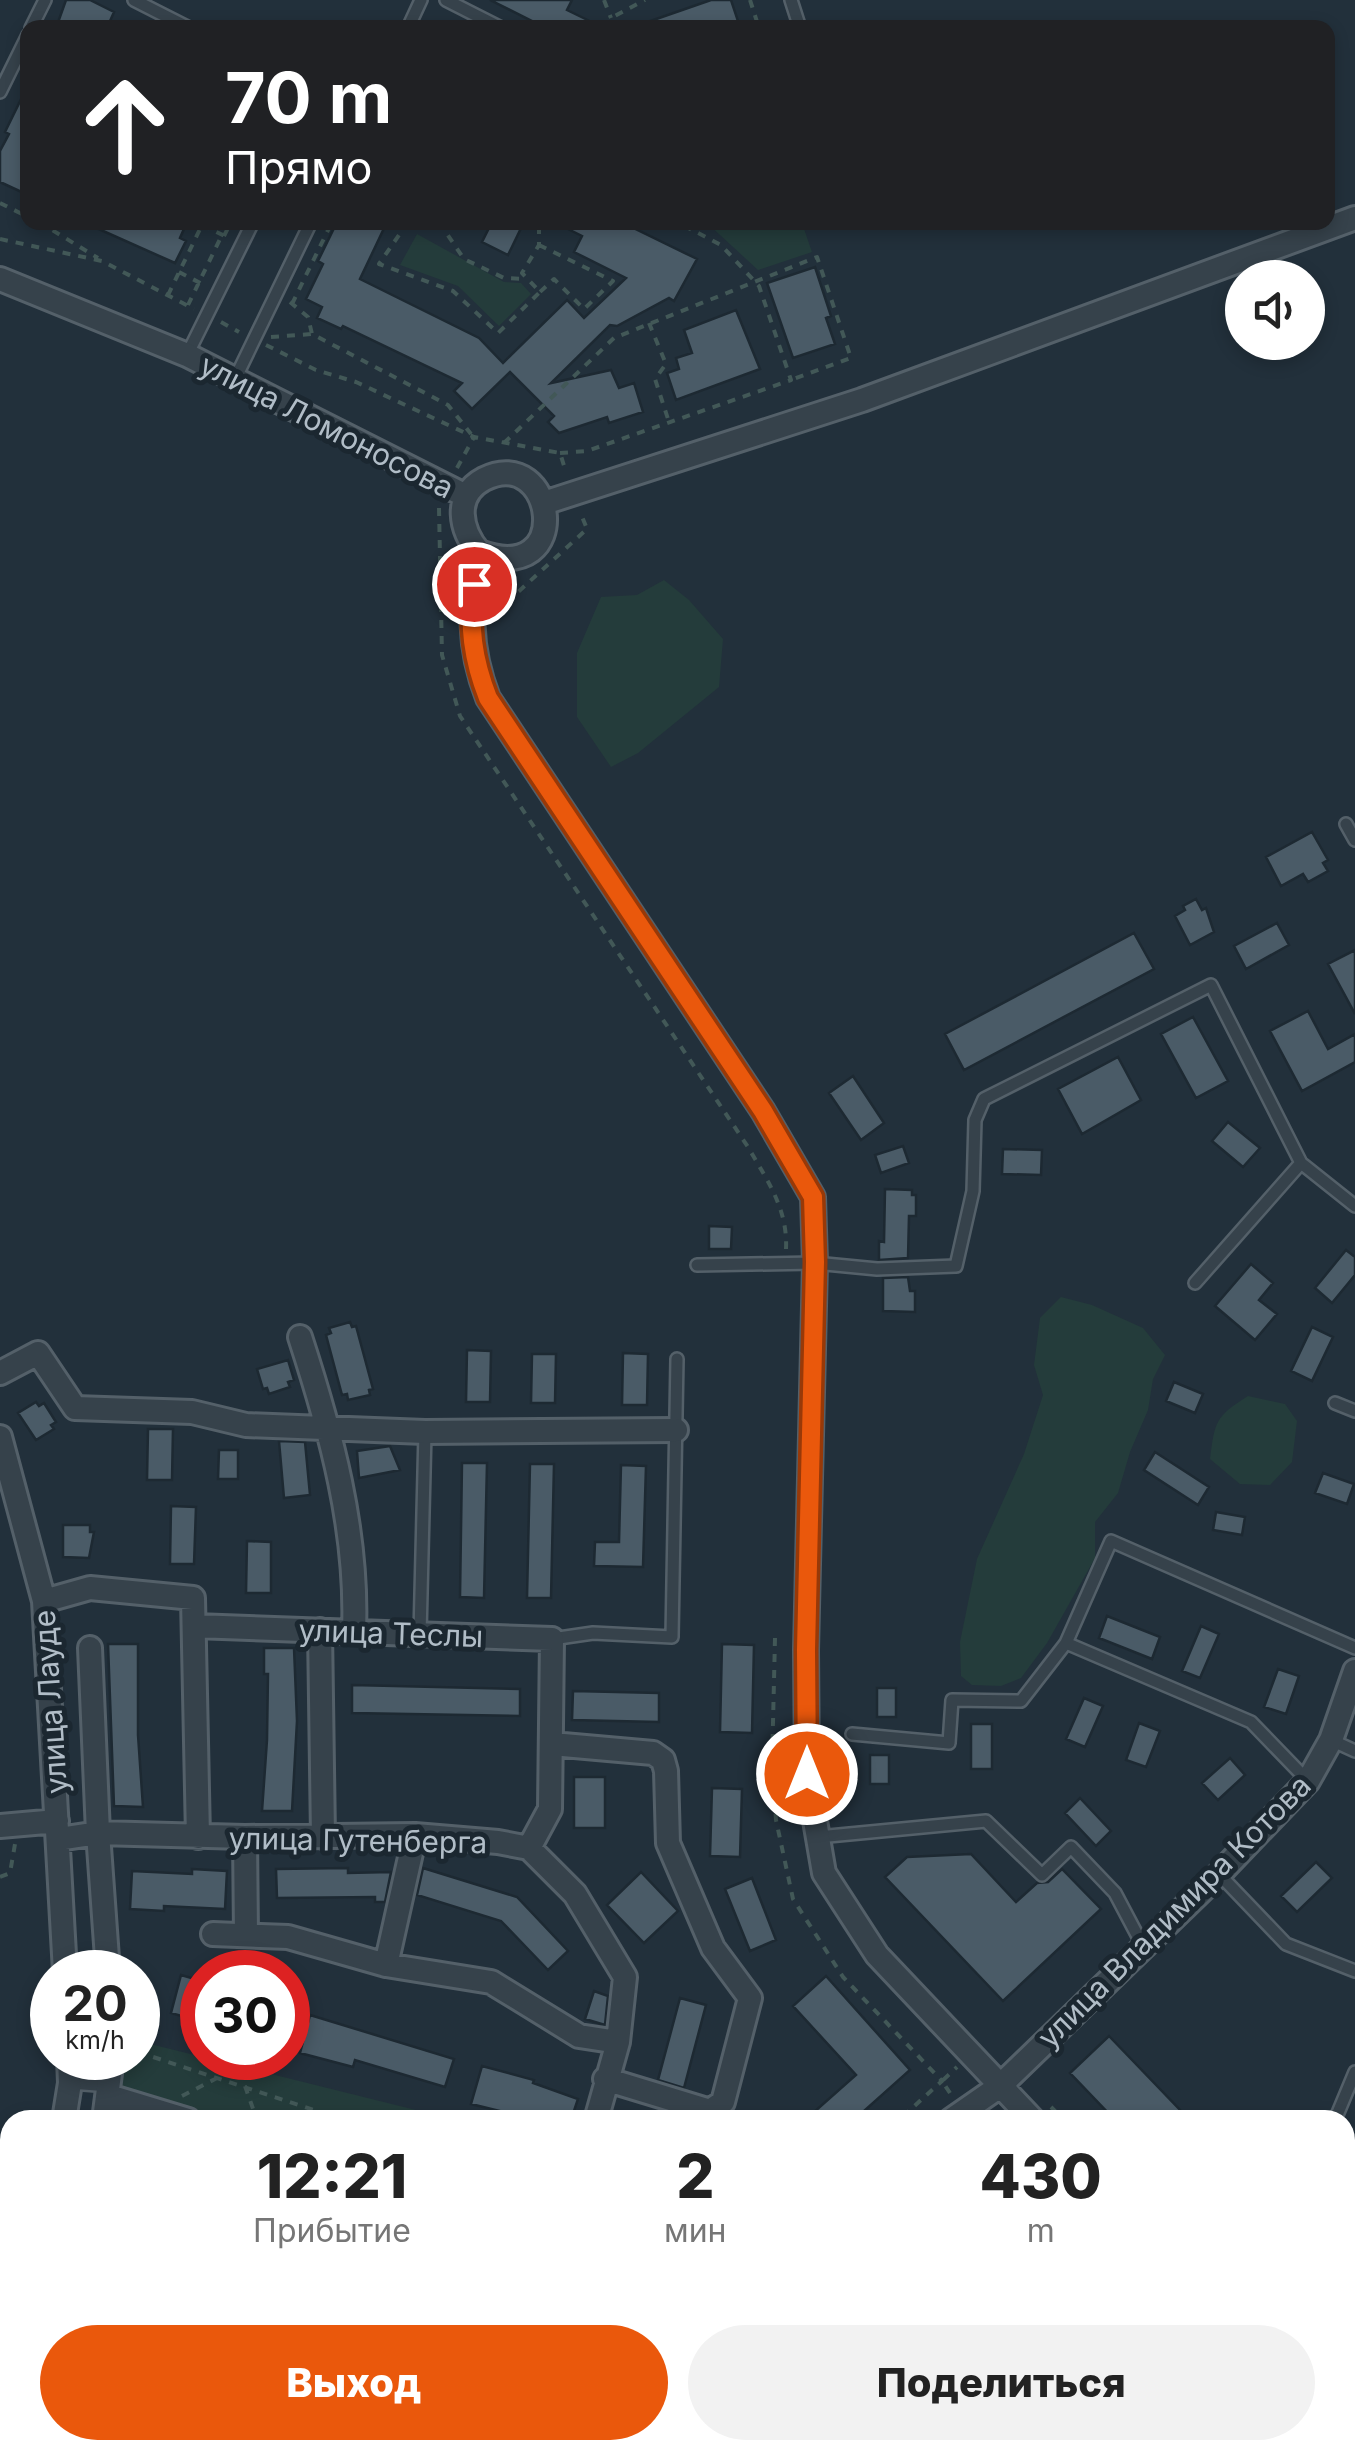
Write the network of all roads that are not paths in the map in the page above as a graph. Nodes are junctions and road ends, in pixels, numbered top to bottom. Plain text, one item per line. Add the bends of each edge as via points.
1 (134, 0) edge
2 (446, 0) edge
3 (473, 14) junction
4 (173, 20) edge
5 (470, 20) edge
6 (485, 20) edge
7 (20, 51) edge
8 (0, 92) edge
9 (248, 230) edge
10 (307, 230) edge
11 (1322, 230) edge
12 (0, 279) edge
13 (187, 355) junction
14 (234, 379) junction
15 (466, 496) junction
16 (544, 503) junction
17 (479, 552) junction
18 (1346, 824) dead end
19 (1355, 840) edge
20 (1301, 1162) junction
21 (1355, 1206) edge
22 (815, 1262) junction
23 (697, 1265) dead end
24 (1195, 1283) dead end
25 (300, 1337) dead end
26 (677, 1359) dead end
27 (0, 1373) edge
28 (1335, 1403) dead end
29 (1355, 1411) edge
30 (330, 1428) junction
31 (676, 1430) junction
32 (425, 1432) junction
33 (0, 1437) edge
34 (44, 1601) junction
35 (195, 1626) junction
36 (320, 1630) junction
37 (354, 1631) junction
38 (420, 1634) junction
39 (552, 1640) junction
40 (1066, 1643) junction
41 (90, 1648) dead end
42 (1355, 1648) edge
43 (1355, 1671) edge
44 (852, 1734) dead end
45 (1332, 1740) junction
46 (552, 1744) junction
47 (1355, 1751) edge
48 (1308, 1782) junction
49 (9, 1826) edge
50 (58, 1830) junction
51 (98, 1833) junction
52 (323, 1836) junction
53 (414, 1836) junction
54 (198, 1837) junction
55 (245, 1837) junction
56 (818, 1838) junction
57 (530, 1848) junction
58 (1219, 1874) junction
59 (213, 1934) dead end
60 (246, 1935) junction
61 (1143, 1946) junction
62 (64, 1950) edge
63 (106, 1950) edge
64 (386, 1965) junction
65 (1355, 1970) edge
66 (618, 2042) junction
67 (1355, 2072) edge
68 (605, 2079) junction
69 (70, 2080) edge
70 (110, 2080) edge
71 (70, 2083) junction
72 (1000, 2086) junction
73 (109, 2091) junction
74 (66, 2110) edge
75 (106, 2110) edge
76 (155, 2110) edge
77 (598, 2110) edge
78 (707, 2110) edge
79 (711, 2110) edge
80 (965, 2110) edge
81 (1024, 2110) edge
82 (1340, 2110) edge

1 - 4 lane
2 - 3 lane
3 - 5 lane
3 - 6 lane
7 - 8 lane
9 - 13 lane
10 - 14 lane
11 - 16 street via 862,400
12 - 13 street, улица Ломоносова
13 - 14 street, улица Ломоносова
14 - 15 street, улица Ломоносова
15 - 16 street via 482,480 505,474 527,480
15 - 17 street via 463,526
16 - 17 street via 548,519 540,541 523,556 500,560
17 - 22 street via 470,615 475,666 488,698 787,1149 813,1197
18 - 19 lane
20 - 21 lane
20 - 22 lane via 1211,985 984,1099 974,1120 973,1191 956,1266 877,1269
20 - 24 lane
22 - 23 lane
22 - 56 street via 806,1650 807,1774
25 - 30 street
26 - 31 lane
27 - 30 street via 38,1353 75,1408 192,1412 246,1424
28 - 29 lane
30 - 32 street
30 - 37 street via 356,1580
31 - 32 street
31 - 39 lane via 672,1637 593,1633
32 - 38 lane
33 - 34 street, улица Лауде
34 - 35 street via 90,1588 193,1598
34 - 50 street, улица Лауде
35 - 36 street, улица Теслы
35 - 54 street
36 - 37 street, улица Теслы
36 - 52 street
37 - 38 street, улица Теслы
38 - 39 street, улица Теслы
39 - 46 street
40 - 42 lane via 1111,1541
40 - 44 lane via 1021,1700 952,1700 949,1743
40 - 48 lane via 1250,1722
41 - 51 street
43 - 45 street, улица Владимира Котова
45 - 47 lane
45 - 48 street, улица Владимира Котова
46 - 57 street via 550,1810
46 - 79 street via 653,1753 663,1760 668,1843 713,1948 750,1998 723,2102
48 - 58 street, улица Владимира Котова
49 - 50 street, улица Гутенберга
50 - 51 street, улица Гутенберга
50 - 62 street, улица Лауде
51 - 54 street, улица Гутенберга
51 - 63 street
52 - 53 street, улица Гутенберга
52 - 55 street, улица Гутенберга
53 - 57 street, улица Гутенберга
53 - 64 street
54 - 55 street, улица Гутенберга
55 - 60 street
56 - 61 lane via 986,1821 1042,1874 1070,1847 1115,1893
56 - 72 street via 824,1873 877,1956
57 - 66 street, улица Гутенберга via 576,1894 625,1977
58 - 61 street, улица Владимира Котова
58 - 65 lane via 1286,1944
59 - 60 street
60 - 64 street via 288,1937
61 - 72 street, улица Владимира Котова
64 - 66 street via 491,1982 579,2036
66 - 68 street, улица Гутенберга
67 - 82 lane
68 - 77 street, улица Гутенберга
68 - 78 street
69 - 71 street
70 - 73 street
71 - 73 lane
71 - 74 street
72 - 80 street, улица Владимира Котова
72 - 81 street
73 - 75 street
73 - 76 street

